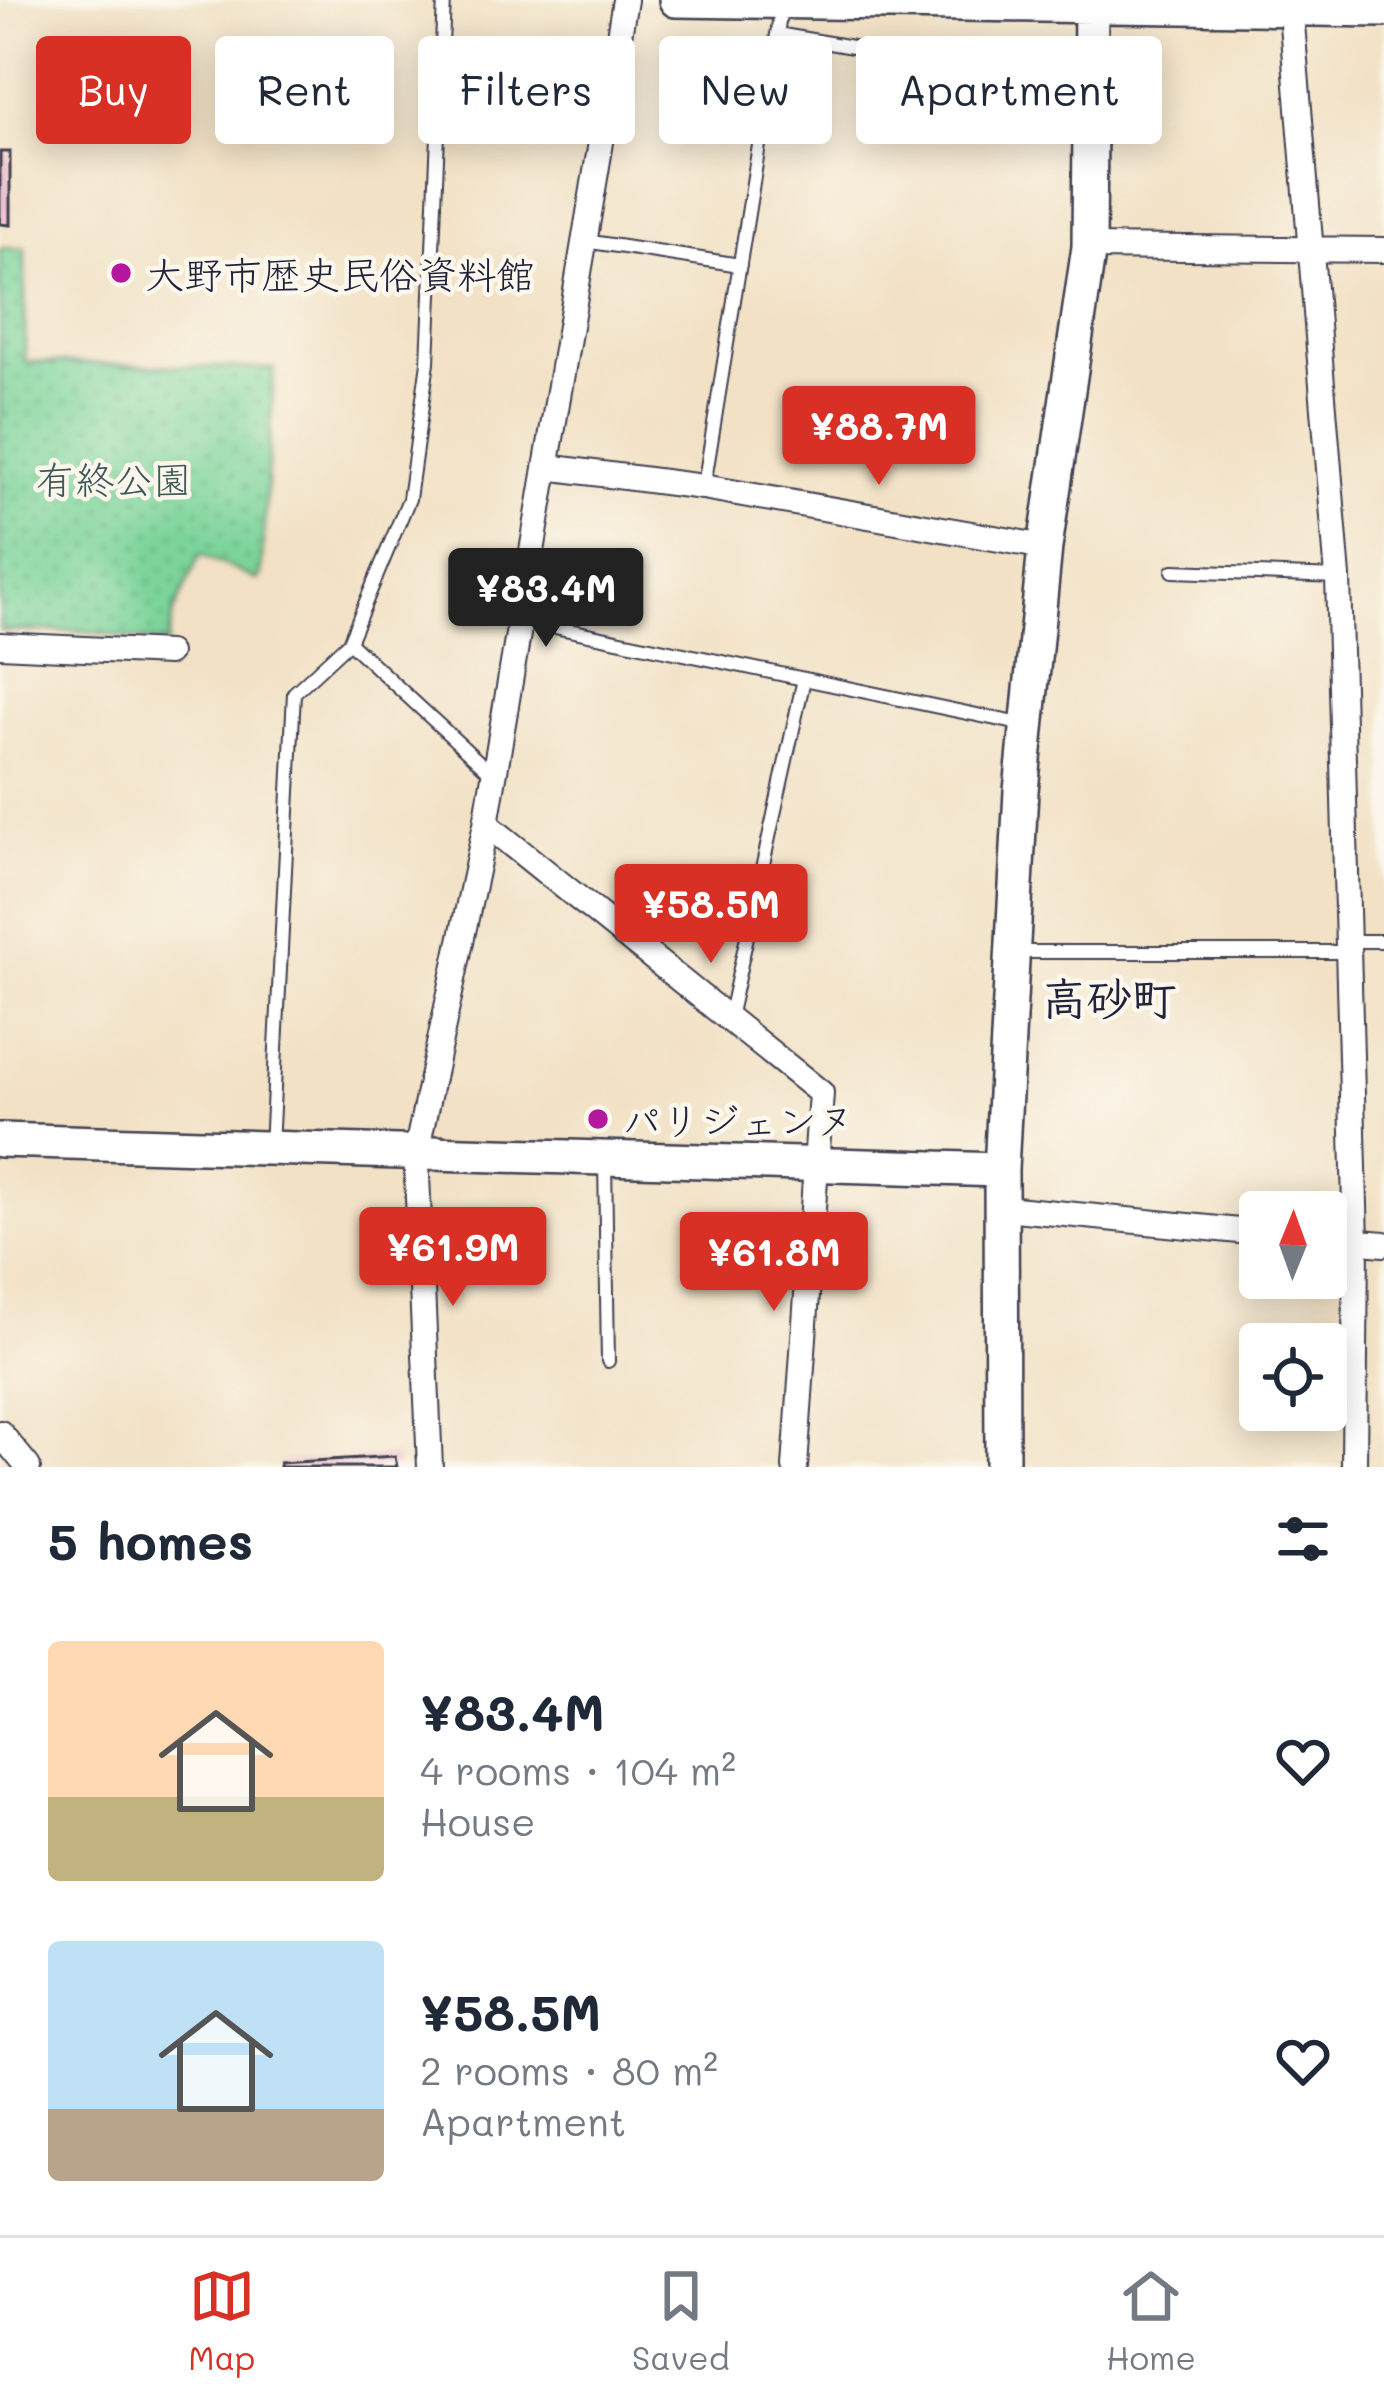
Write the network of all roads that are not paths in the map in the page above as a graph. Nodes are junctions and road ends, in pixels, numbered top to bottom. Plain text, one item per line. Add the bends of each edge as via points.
1 (444, 0) edge
2 (625, 0) edge
3 (676, 0) edge
4 (1091, 3) edge
5 (1290, 4) edge
6 (1384, 10) edge
7 (780, 18) edge
8 (860, 36) edge
9 (1091, 36) edge
10 (1090, 144) edge
11 (585, 241) junction
12 (1089, 247) junction
13 (1309, 247) junction
14 (1384, 250) edge
15 (740, 265) junction
16 (548, 467) junction
17 (704, 488) junction
18 (1045, 547) junction
19 (1173, 572) dead end
20 (1338, 577) junction
21 (521, 620) junction
22 (349, 643) junction
23 (0, 645) edge
24 (168, 653) dead end
25 (804, 679) junction
26 (1028, 726) junction
27 (494, 776) junction
28 (485, 824) junction
29 (1384, 941) edge
30 (1348, 947) junction
31 (1013, 952) junction
32 (729, 1019) junction
33 (0, 1140) edge
34 (271, 1148) junction
35 (416, 1153) junction
36 (605, 1158) junction
37 (818, 1165) junction
38 (1001, 1170) junction
39 (1004, 1208) junction
40 (1239, 1231) edge
41 (1347, 1241) edge
42 (1356, 1242) junction
43 (1384, 1244) edge
44 (608, 1361) dead end
45 (0, 1433) edge
46 (28, 1467) edge
47 (430, 1467) edge
48 (795, 1467) edge
49 (1002, 1467) edge
50 (1354, 1467) edge

1 - 22 lane via 428,362 409,499
2 - 11 street
3 - 7 street
4 - 5 street
4 - 7 street
4 - 9 street
5 - 6 street
5 - 13 street
7 - 8 lane
7 - 15 lane
10 - 12 street
11 - 15 lane
11 - 16 street
12 - 13 street
12 - 18 street
13 - 14 street
13 - 20 street
15 - 17 lane
16 - 17 street
16 - 21 street
17 - 18 street
18 - 26 street
19 - 20 lane
20 - 30 street
21 - 25 lane
21 - 27 street
22 - 27 lane
22 - 34 lane via 294,693
23 - 24 street
25 - 26 lane
25 - 32 lane
26 - 31 street
27 - 28 street
28 - 32 street
28 - 35 street
29 - 30 lane
30 - 31 lane
30 - 42 street
31 - 38 street
32 - 37 street via 821,1093
33 - 34 street
34 - 35 street
35 - 36 street
35 - 47 street
36 - 37 street
36 - 44 lane
37 - 38 street
37 - 48 street
38 - 39 street
39 - 40 street
39 - 49 street
41 - 42 street
42 - 43 street
42 - 50 street
45 - 46 street

